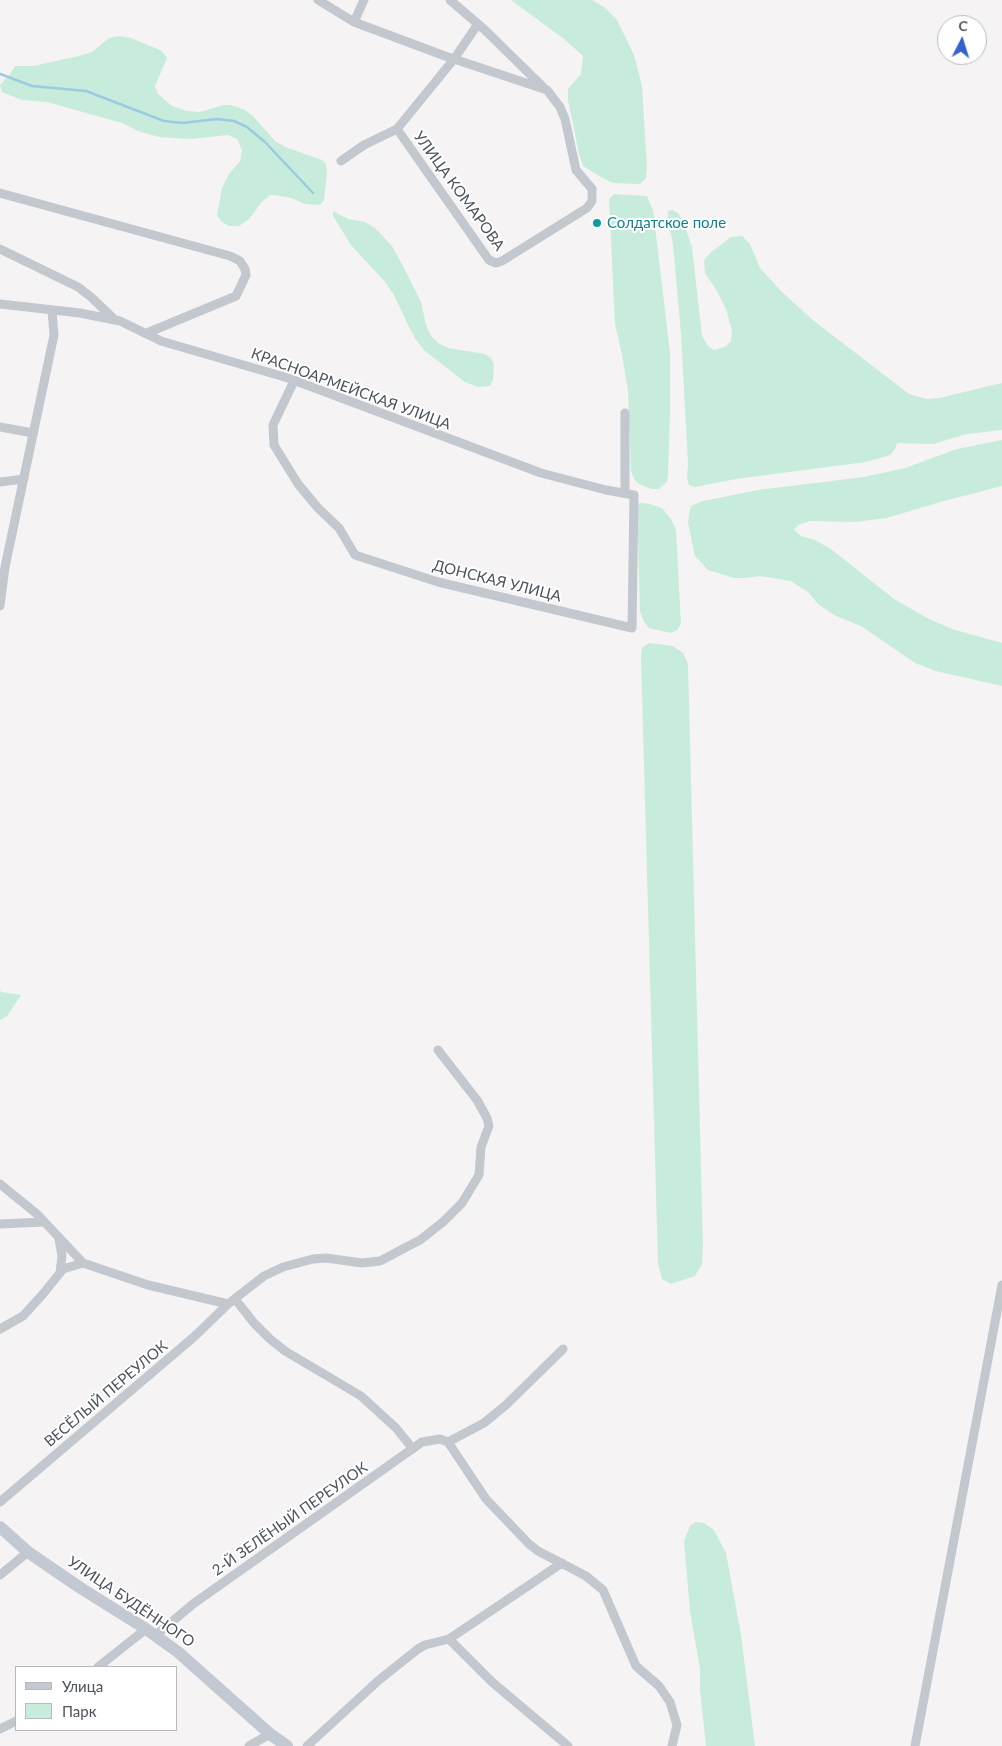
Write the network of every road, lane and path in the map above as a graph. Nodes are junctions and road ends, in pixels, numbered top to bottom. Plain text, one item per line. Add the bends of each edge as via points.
1 (318, 0) edge
2 (364, 0) edge
3 (450, 0) edge
4 (354, 22) junction
5 (478, 24) junction
6 (454, 59) junction
7 (546, 90) junction
8 (397, 129) junction
9 (340, 162) dead end
10 (0, 193) edge
11 (0, 250) edge
12 (0, 304) edge
13 (52, 311) junction
14 (115, 320) junction
15 (146, 332) junction
16 (294, 381) junction
17 (625, 413) dead end
18 (0, 427) edge
19 (33, 433) junction
20 (24, 479) junction
21 (0, 482) edge
22 (629, 494) junction
23 (3, 568) edge
24 (0, 606) edge
25 (438, 1050) dead end
26 (0, 1184) edge
27 (44, 1222) junction
28 (0, 1224) edge
29 (59, 1239) junction
30 (83, 1263) junction
31 (60, 1273) junction
32 (1002, 1285) edge
33 (232, 1301) junction
34 (0, 1329) edge
35 (562, 1349) dead end
36 (448, 1442) junction
37 (413, 1449) junction
38 (0, 1502) edge
39 (0, 1527) edge
40 (28, 1552) junction
41 (562, 1563) junction
42 (0, 1575) edge
43 (150, 1632) junction
44 (449, 1639) junction
45 (99, 1666) edge
46 (15, 1722) edge
47 (0, 1729) edge
48 (270, 1734) junction
49 (248, 1746) edge
50 (287, 1746) edge
51 (307, 1746) edge
52 (568, 1746) edge
53 (672, 1746) edge
54 (916, 1746) edge

1 - 4 street
2 - 4 street
3 - 5 street
4 - 6 street
5 - 6 street, УЛИЦА КОМАРОВА
5 - 7 street
6 - 7 street
6 - 8 street, УЛИЦА КОМАРОВА
7 - 8 street, УЛИЦА КОМАРОВА via 562,113 576,170 592,189 592,201 587,208 496,263 490,260
8 - 9 street, УЛИЦА КОМАРОВА via 364,145
10 - 15 street via 240,261 246,274 236,296
11 - 14 street via 78,287
12 - 13 street, КРАСНОАРМЕЙСКАЯ УЛИЦА
13 - 14 street, КРАСНОАРМЕЙСКАЯ УЛИЦА
13 - 19 street via 54,335
14 - 15 street, КРАСНОАРМЕЙСКАЯ УЛИЦА
15 - 16 street, КРАСНОАРМЕЙСКАЯ УЛИЦА via 180,347
16 - 22 street, КРАСНОАРМЕЙСКАЯ УЛИЦА via 541,473
16 - 22 street, ДОНСКАЯ УЛИЦА via 273,425 274,445 298,484 339,528 356,555 438,582 632,628
17 - 22 street
18 - 19 street
19 - 20 street
20 - 21 street
20 - 23 street
23 - 24 street
25 - 33 street, ВЕСЁЛЫЙ ПЕРЕУЛОК via 488,1118 479,1175 462,1203 420,1240 380,1261 362,1263 313,1259 283,1266 264,1276
26 - 27 street
27 - 28 street
27 - 29 street
29 - 30 street
29 - 31 street
30 - 31 street via 68,1266
30 - 33 street via 148,1285
31 - 34 street via 23,1316
32 - 54 street
33 - 37 street via 270,1339 361,1396 396,1428
33 - 38 street, ВЕСЁЛЫЙ ПЕРЕУЛОК
35 - 36 street, 2-Й ЗЕЛЁНЫЙ ПЕРЕУЛОК via 484,1423
36 - 37 street, 2-Й ЗЕЛЁНЫЙ ПЕРЕУЛОК via 431,1440
36 - 41 street via 486,1499 529,1544
37 - 43 street, 2-Й ЗЕЛЁНЫЙ ПЕРЕУЛОК
39 - 40 main road, УЛИЦА БУДЁННОГО
40 - 42 street
40 - 43 main road, УЛИЦА БУДЁННОГО
41 - 44 street
41 - 53 street via 603,1590 636,1666 659,1686 670,1702 676,1725
43 - 45 street, 2-Й ЗЕЛЁНЫЙ ПЕРЕУЛОК
43 - 48 main road, УЛИЦА БУДЁННОГО via 197,1668
44 - 51 street via 418,1649
44 - 52 street via 492,1682
46 - 47 street
48 - 49 street
48 - 50 main road, УЛИЦА БУДЁННОГО

